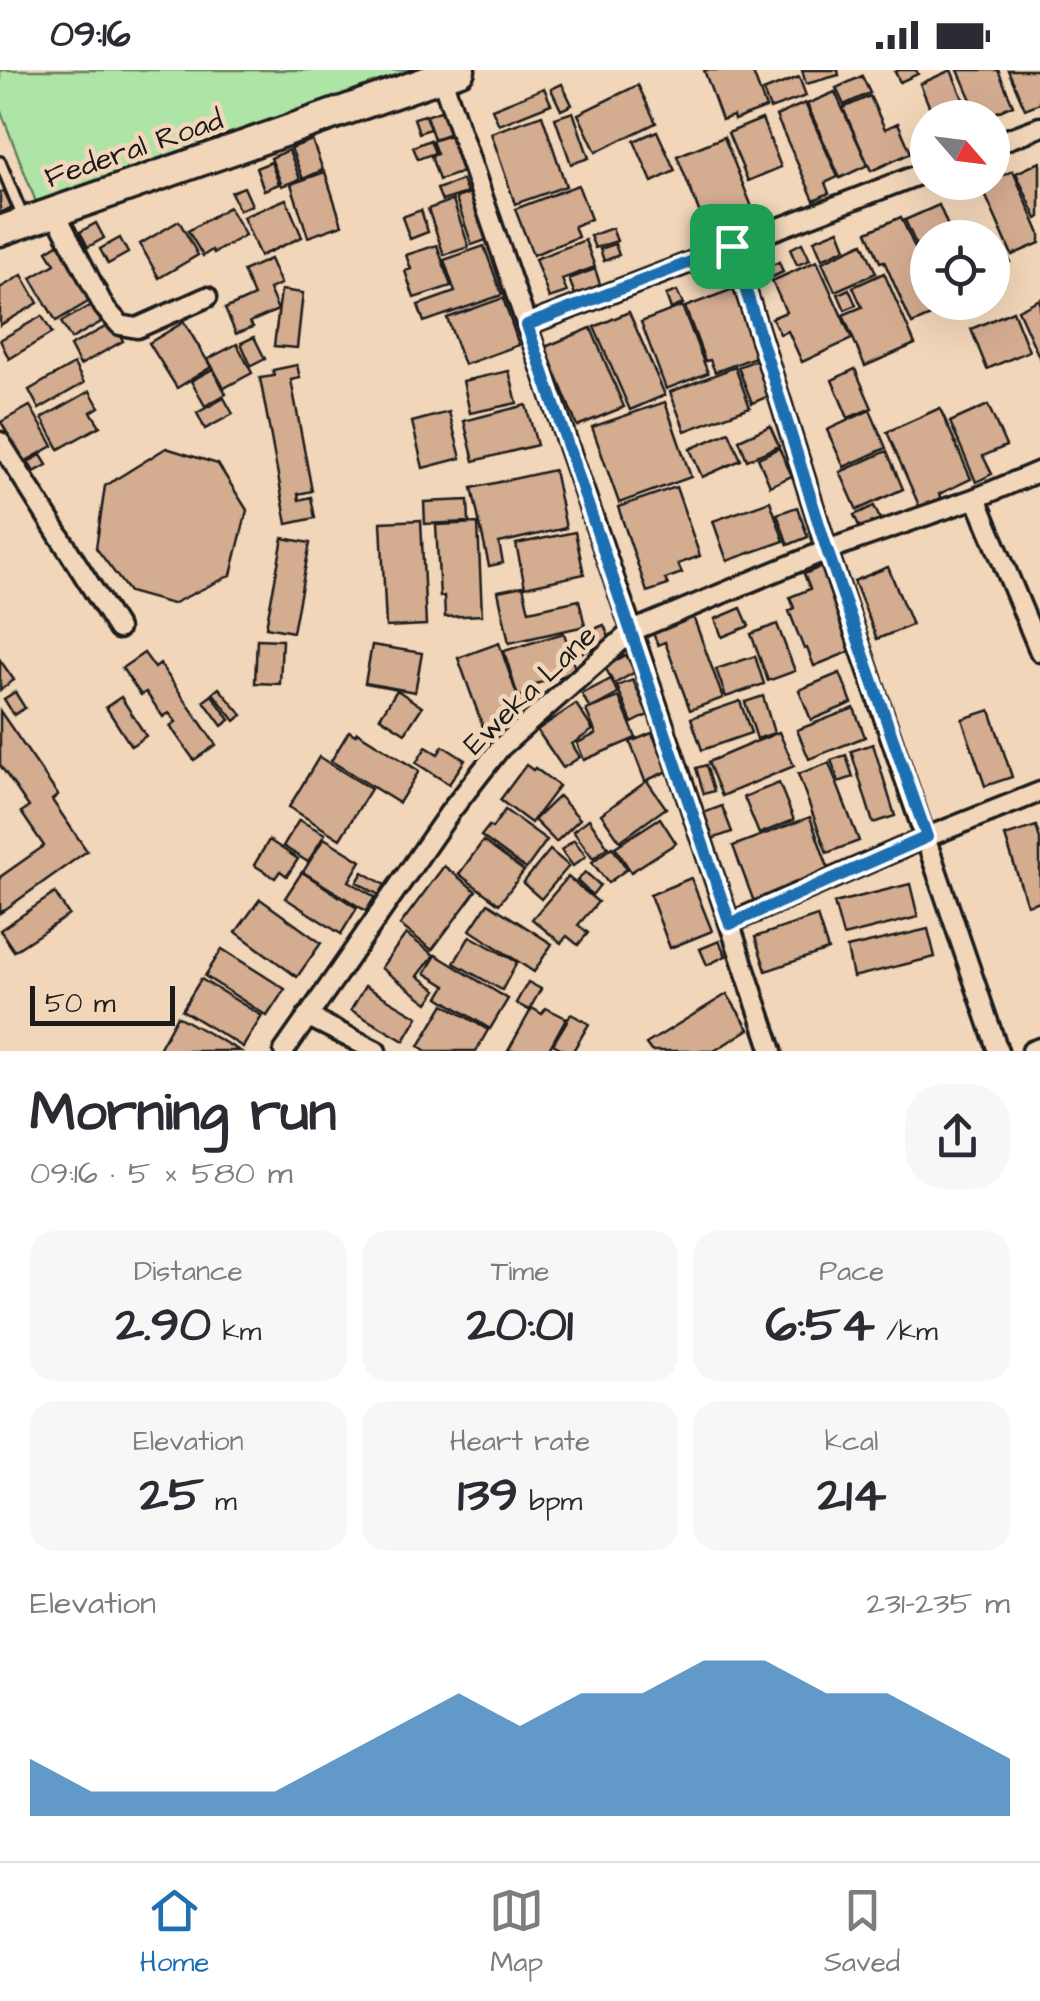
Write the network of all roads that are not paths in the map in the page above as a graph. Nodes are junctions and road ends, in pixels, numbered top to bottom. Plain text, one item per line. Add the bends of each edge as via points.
1 (446, 72) edge
2 (1040, 127) edge
3 (1010, 139) edge
4 (0, 162) edge
5 (910, 177) edge
6 (55, 212) junction
7 (12, 226) edge
8 (732, 246) junction
9 (207, 298) dead end
10 (527, 325) junction
11 (0, 442) edge
12 (1040, 471) edge
13 (976, 498) junction
14 (827, 550) junction
15 (118, 629) dead end
16 (632, 631) junction
17 (1040, 652) edge
18 (1040, 792) edge
19 (927, 837) junction
20 (730, 924) junction
21 (307, 1016) junction
22 (1040, 1048) edge
23 (284, 1051) edge
24 (376, 1051) edge
25 (772, 1051) edge
26 (998, 1051) edge
27 (1032, 1051) edge

1 - 6 street, Federal Road
1 - 10 street
2 - 3 street
4 - 7 lane
5 - 8 street
6 - 7 street, Federal Road
6 - 9 street via 120,325 137,328
8 - 10 street
8 - 14 street
10 - 16 street
11 - 15 street
12 - 13 street, Eweka Lane
13 - 14 street, Eweka Lane
13 - 17 street
14 - 16 street, Eweka Lane
14 - 19 street
16 - 20 street
16 - 21 street, Eweka Lane via 500,748
18 - 19 street
19 - 20 street
19 - 26 street
20 - 25 street
21 - 23 street, Eweka Lane
21 - 24 street
22 - 27 street

